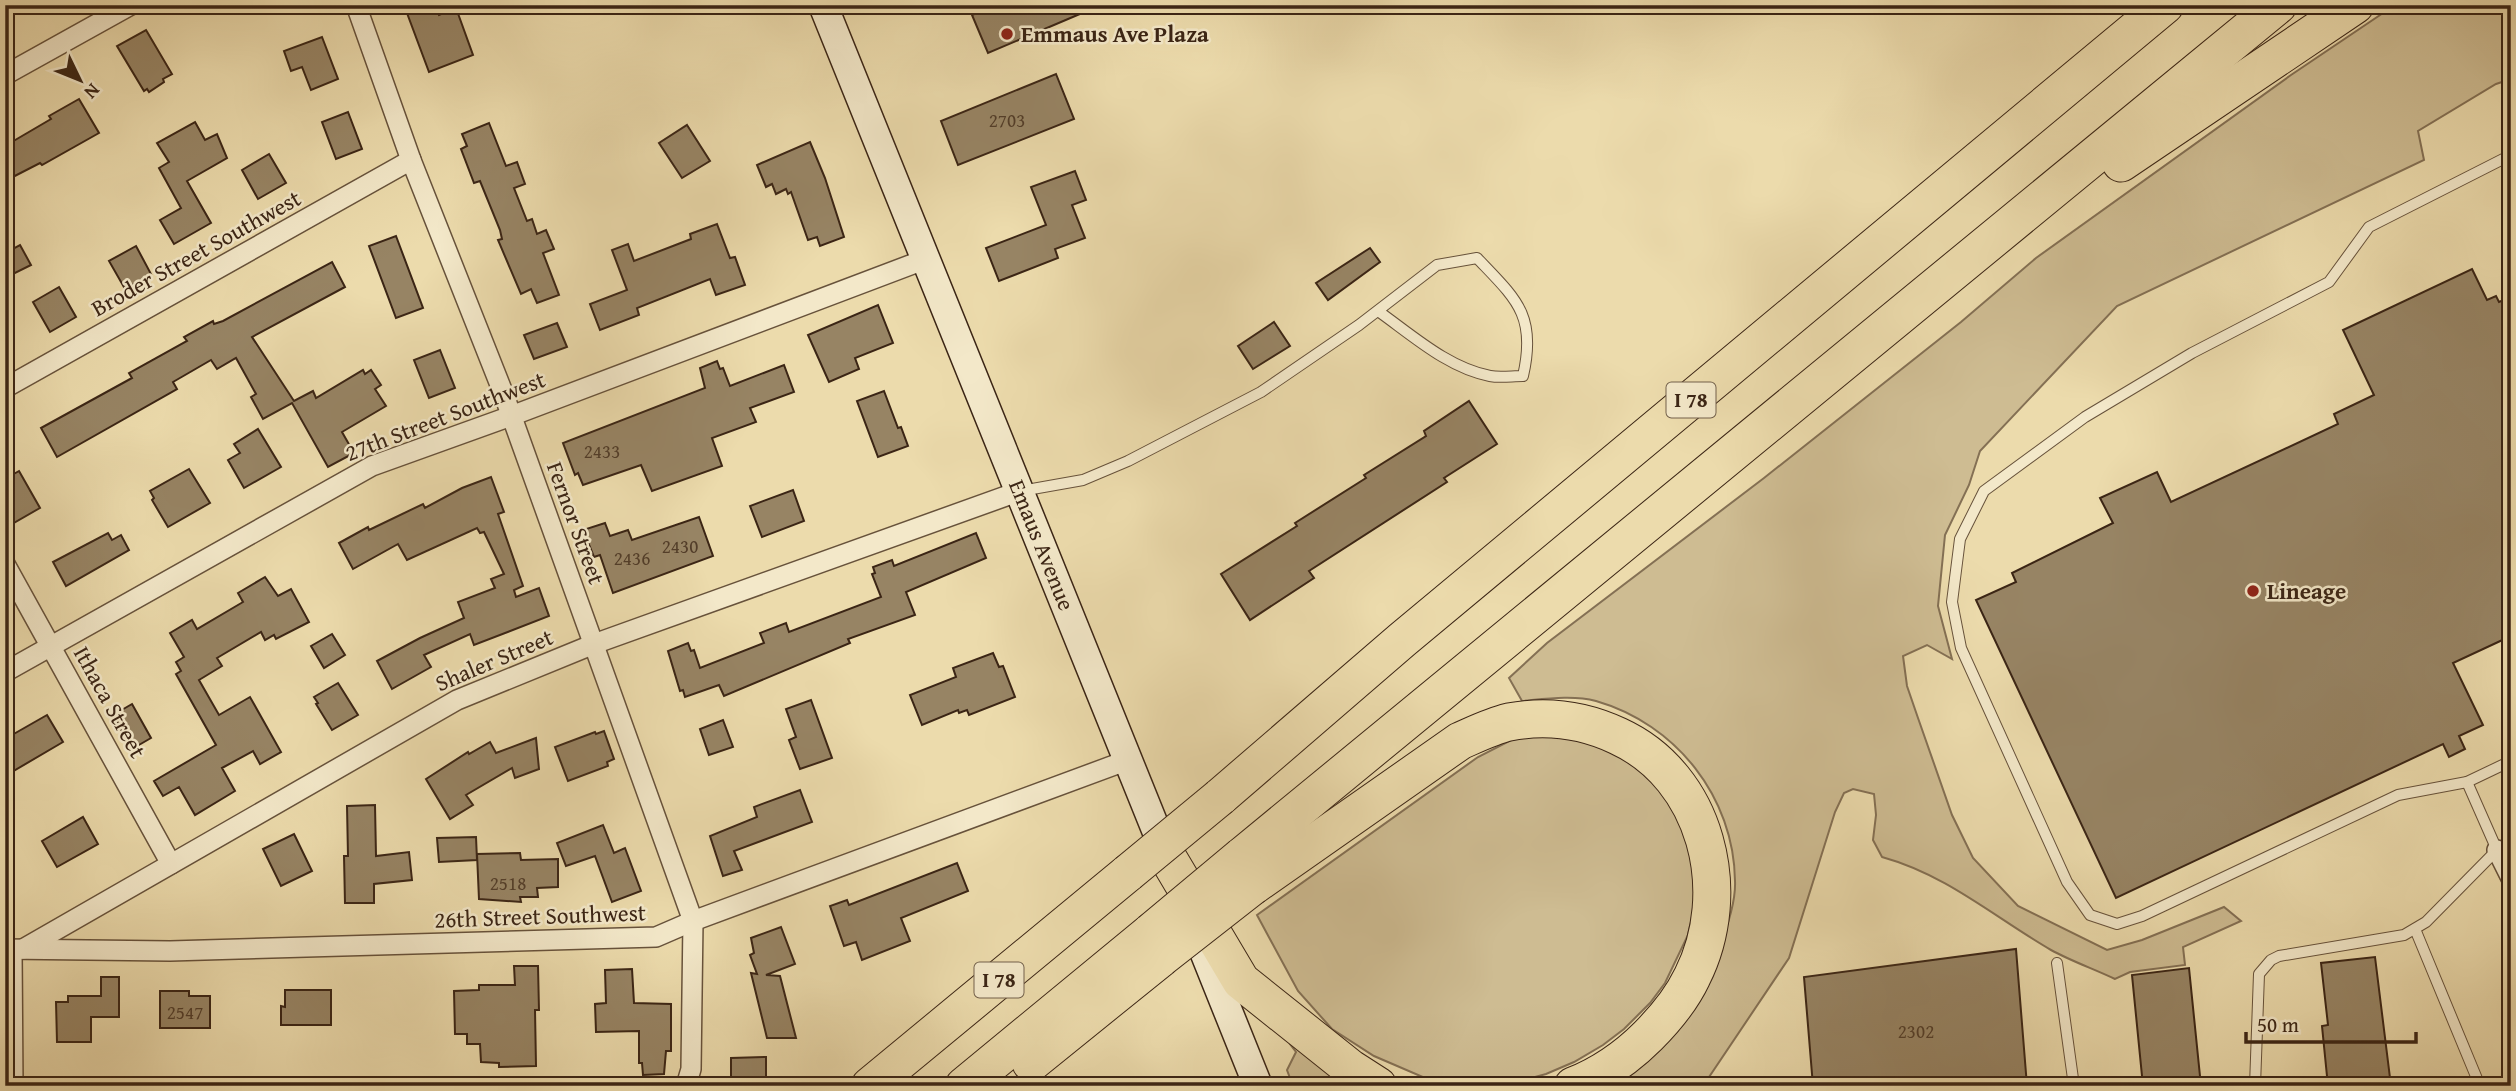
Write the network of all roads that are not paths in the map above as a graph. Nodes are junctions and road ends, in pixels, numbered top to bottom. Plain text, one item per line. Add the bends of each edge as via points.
1 (131, 5) edge
2 (356, 5) edge
3 (823, 5) edge
4 (2165, 5) edge
5 (2278, 5) edge
6 (2355, 5) edge
7 (5, 75) edge
8 (2511, 155) edge
9 (411, 160) junction
10 (926, 259) junction
11 (1932, 291) junction
12 (1378, 311) junction
13 (5, 388) edge
14 (511, 416) junction
15 (1020, 491) junction
16 (5, 564) edge
17 (594, 645) junction
18 (51, 646) junction
19 (5, 672) edge
20 (1128, 760) junction
21 (2511, 761) edge
22 (2466, 782) junction
23 (2497, 850) junction
24 (1165, 853) junction
25 (171, 864) junction
26 (1247, 871) junction
27 (2511, 878) edge
28 (694, 921) junction
29 (2415, 929) junction
30 (1156, 945) junction
31 (13, 949) edge
32 (2057, 963) dead end
33 (689, 1077) edge
34 (13, 1086) edge
35 (870, 1086) edge
36 (964, 1086) edge
37 (1003, 1086) edge
38 (1258, 1086) edge
39 (1378, 1086) edge
40 (1573, 1086) edge
41 (2074, 1086) edge
42 (2255, 1086) edge
43 (2480, 1086) edge

1 - 7 street
2 - 9 street, Fernor Street
3 - 10 main road, Emaus Avenue
4 - 35 highway, I 78, bridge
5 - 11 highway, I 78
6 - 11 highway
8 - 22 lane via 2369,227 2329,282 2192,353 2085,417 1984,491 1960,539 1952,602 1961,648 2067,882 2090,915 2117,925 2398,795
9 - 13 street, Broder Street Southwest
9 - 14 street, Fernor Street
10 - 14 street, 27th Street Southwest
10 - 15 main road, Emaus Avenue
11 - 26 highway, I 78
12 - 12 lane via 1437,265 1477,258 1515,298 1525,322 1529,351 1523,376 1492,377 1471,370
12 - 15 lane via 1261,392 1128,461 1083,480
14 - 17 street, Fernor Street
14 - 18 street, 27th Street Southwest via 372,466
15 - 17 street, Shaler Street
15 - 20 main road, Emaus Avenue
16 - 18 street, Ithaca Street
17 - 25 street, Shaler Street via 457,700
17 - 28 street, Fernor Street
18 - 19 street, 27th Street Southwest
18 - 25 street, Ithaca Street
20 - 24 main road, Emaus Avenue
20 - 28 street, 26th Street Southwest
21 - 22 lane
22 - 23 lane
23 - 27 street
23 - 29 lane
24 - 38 main road, Emaus Avenue
24 - 39 highway via 1241,981
25 - 31 street, Shaler Street
26 - 30 highway, I 78, bridge
26 - 40 highway via 1486,729 1508,722 1566,720 1627,740 1651,756 1689,799 1709,857 1709,925 1692,976 1663,1021 1611,1066
28 - 31 street, 26th Street Southwest via 656,937 170,951
28 - 33 street, Fernor Street
29 - 42 lane via 2404,935 2271,960 2259,974
29 - 43 lane
30 - 36 highway, I 78
30 - 37 highway
31 - 34 street
32 - 41 lane

